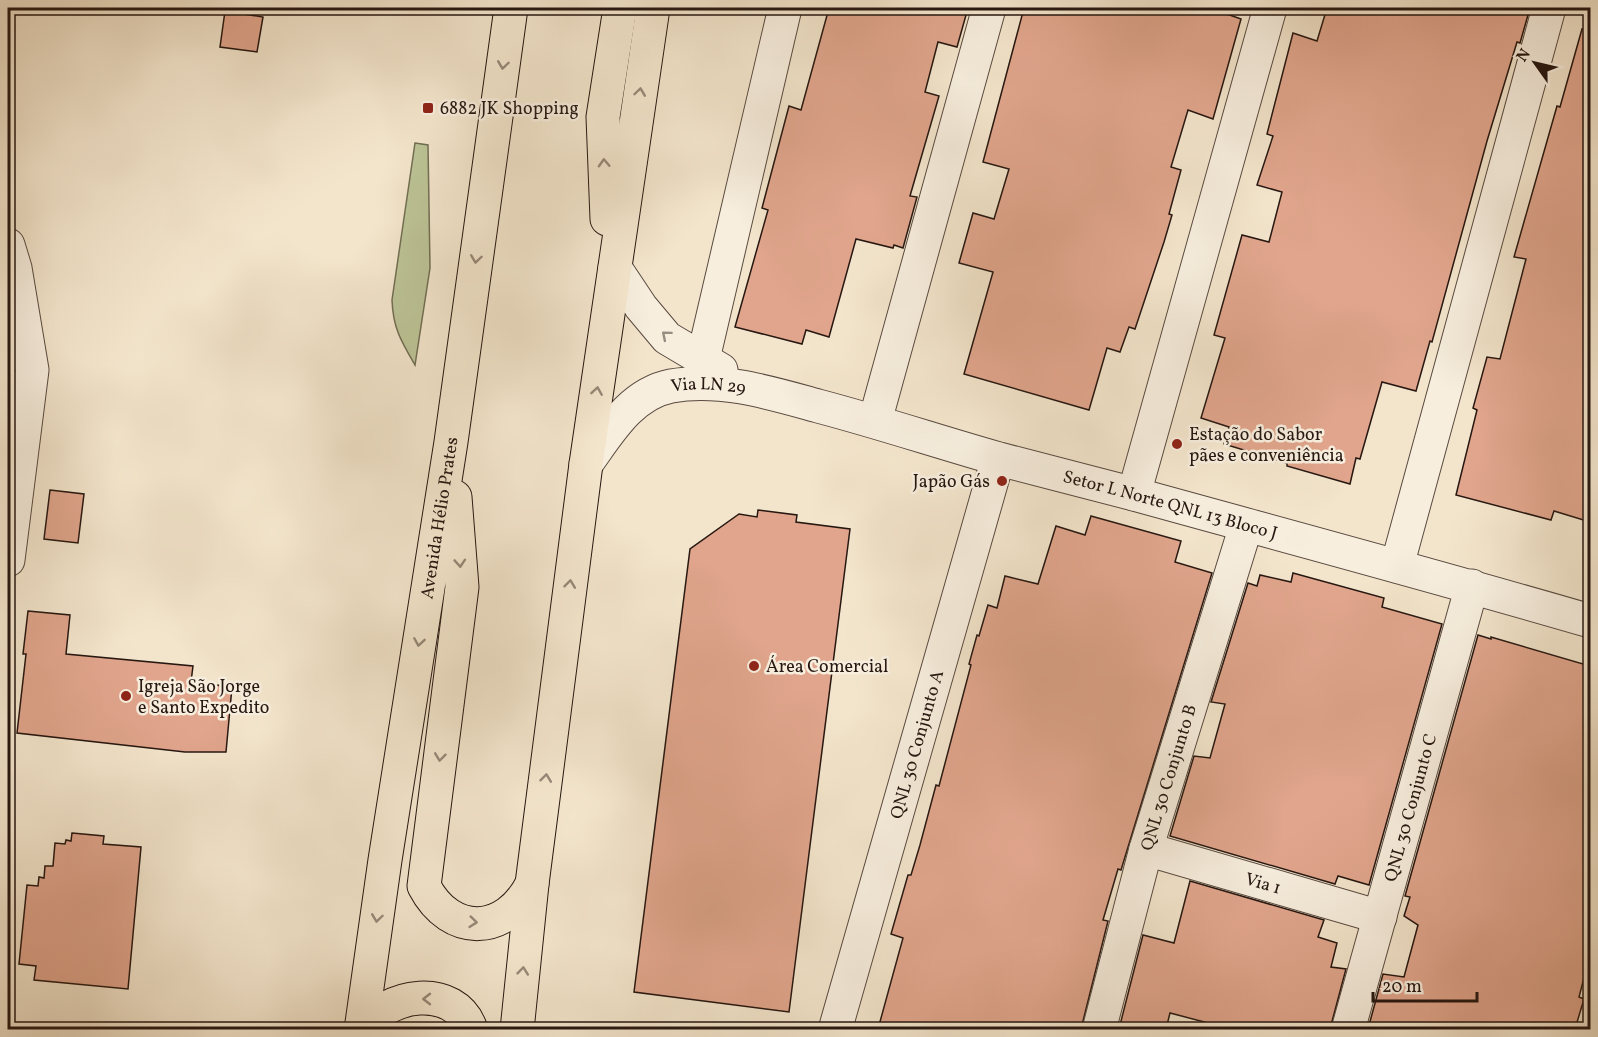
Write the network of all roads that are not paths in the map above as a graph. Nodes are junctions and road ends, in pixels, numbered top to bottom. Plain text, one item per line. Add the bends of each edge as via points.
1 (511, 8) edge
2 (620, 8) edge
3 (653, 8) edge
4 (784, 8) edge
5 (989, 8) edge
6 (1270, 8) edge
7 (1549, 8) edge
8 (8, 245) edge
9 (615, 268) junction
10 (610, 305) junction
11 (703, 359) junction
12 (752, 388) junction
13 (875, 421) junction
14 (451, 442) junction
15 (998, 459) junction
16 (585, 464) junction
17 (12, 484) edge
18 (1134, 494) junction
19 (1246, 526) junction
20 (8, 560) edge
21 (1397, 566) junction
22 (1472, 586) junction
23 (1590, 621) edge
24 (1146, 849) junction
25 (532, 884) junction
26 (1380, 917) junction
27 (362, 1029) edge
28 (471, 1029) edge
29 (517, 1029) edge
30 (835, 1029) edge
31 (1099, 1029) edge
32 (1348, 1029) edge

1 -> 14 main road, Avenida Hélio Prates
10 -> 2 main road via 603,117
9 -> 3 main road
4 - 11 street
5 - 13 street
6 - 18 street
7 - 21 street
8 - 17 street via 32,370
9 - 10 main road
11 -> 9 street, Via LN 29 via 668,338 654,324
16 -> 10 main road
11 - 12 street, Via LN 29
12 - 13 street, Setor L Norte QNL 13 Bloco J
12 - 16 street, Via LN 29 via 700,384 669,386 653,392 627,411
13 - 15 street, Setor L Norte QNL 13 Bloco J
14 -> 25 main road via 462,587 424,885 441,910 460,920 484,923 514,910
14 -> 27 main road, Avenida Hélio Prates
15 - 18 street, Setor L Norte QNL 13 Bloco J
15 - 30 street, QNL 30 Conjunto A
25 -> 16 main road
17 - 20 street
18 - 19 street, Setor L Norte QNL 13 Bloco J
19 - 21 street, Setor L Norte QNL 13 Bloco J
19 - 24 street, QNL 30 Conjunto B
21 - 22 street, Setor L Norte QNL 13 Bloco J
22 - 23 street, Setor L Norte QNL 13 Bloco J
22 - 26 street, QNL 30 Conjunto C
24 - 26 street, Via 1
24 - 31 street, QNL 30 Conjunto B
29 -> 25 main road
26 - 32 street, QNL 30 Conjunto C
28 -> 27 main road via 460,1011 434,998 405,999 391,1004

